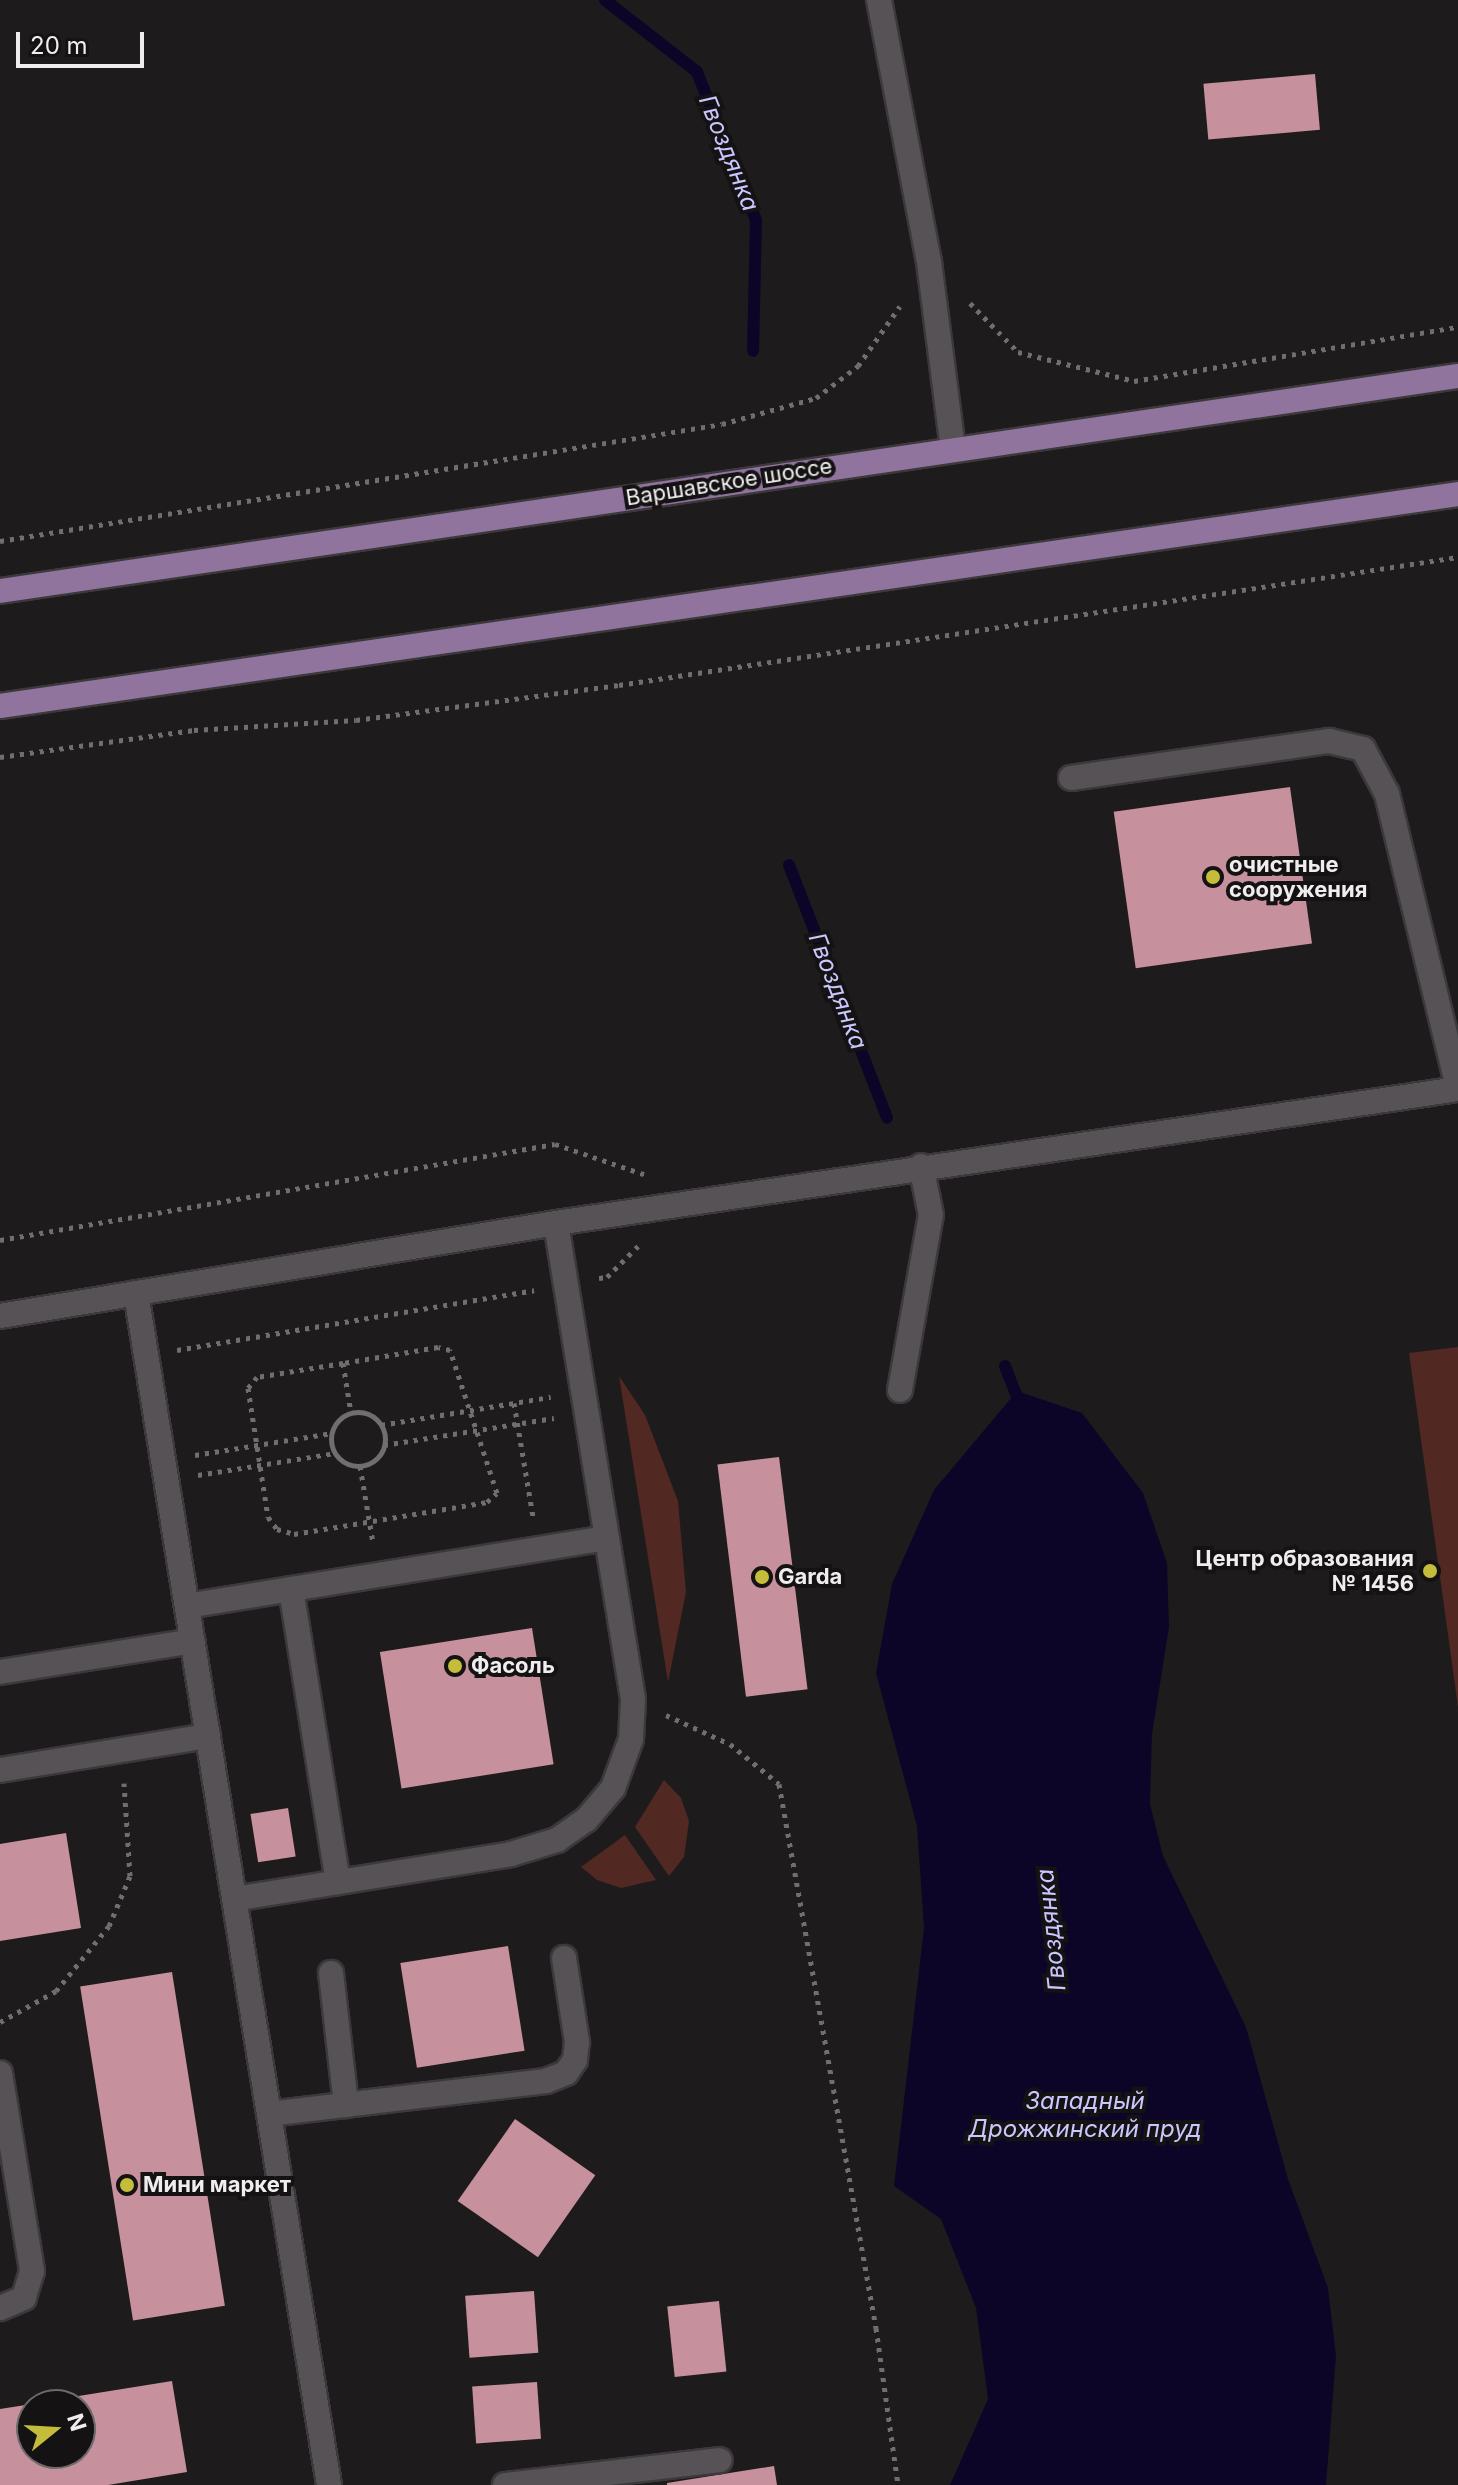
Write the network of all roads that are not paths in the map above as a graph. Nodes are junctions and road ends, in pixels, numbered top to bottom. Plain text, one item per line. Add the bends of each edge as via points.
1 (879, 0) edge
2 (1458, 376) edge
3 (953, 449) junction
4 (1458, 494) edge
5 (0, 591) edge
6 (0, 706) edge
7 (1071, 778) dead end
8 (1458, 1088) edge
9 (921, 1166) junction
10 (556, 1223) junction
11 (136, 1293) junction
12 (0, 1316) edge
13 (900, 1390) dead end
14 (607, 1538) junction
15 (291, 1589) junction
16 (187, 1606) junction
17 (193, 1641) junction
18 (0, 1672) edge
19 (208, 1736) junction
20 (0, 1770) edge
21 (338, 1882) junction
22 (234, 1899) junction
23 (564, 1958) dead end
24 (331, 1973) dead end
25 (0, 2073) edge
26 (346, 2105) junction
27 (269, 2114) junction
28 (0, 2308) edge
29 (720, 2460) dead end
30 (329, 2485) edge
31 (505, 2485) edge

1 - 3 street via 929,262
2 - 3 main road, Варшавское шоссе
3 - 5 main road, Варшавское шоссе
4 - 6 main road
7 - 8 street via 1329,741 1363,749 1387,794
8 - 9 street
9 - 10 street
9 - 13 street via 931,1215
10 - 11 street
10 - 14 street
11 - 12 street
11 - 16 street
14 - 15 street
14 - 21 street via 633,1699 631,1739 613,1788 586,1820 557,1840 511,1854
15 - 16 street
15 - 21 street
16 - 17 street
17 - 18 street
17 - 19 street
19 - 20 street
19 - 22 street
21 - 22 street
22 - 27 street
23 - 26 street via 577,2042 575,2060 566,2073 546,2081
24 - 26 street
25 - 28 street via 32,2271 24,2298
26 - 27 street
27 - 30 street
29 - 31 street

